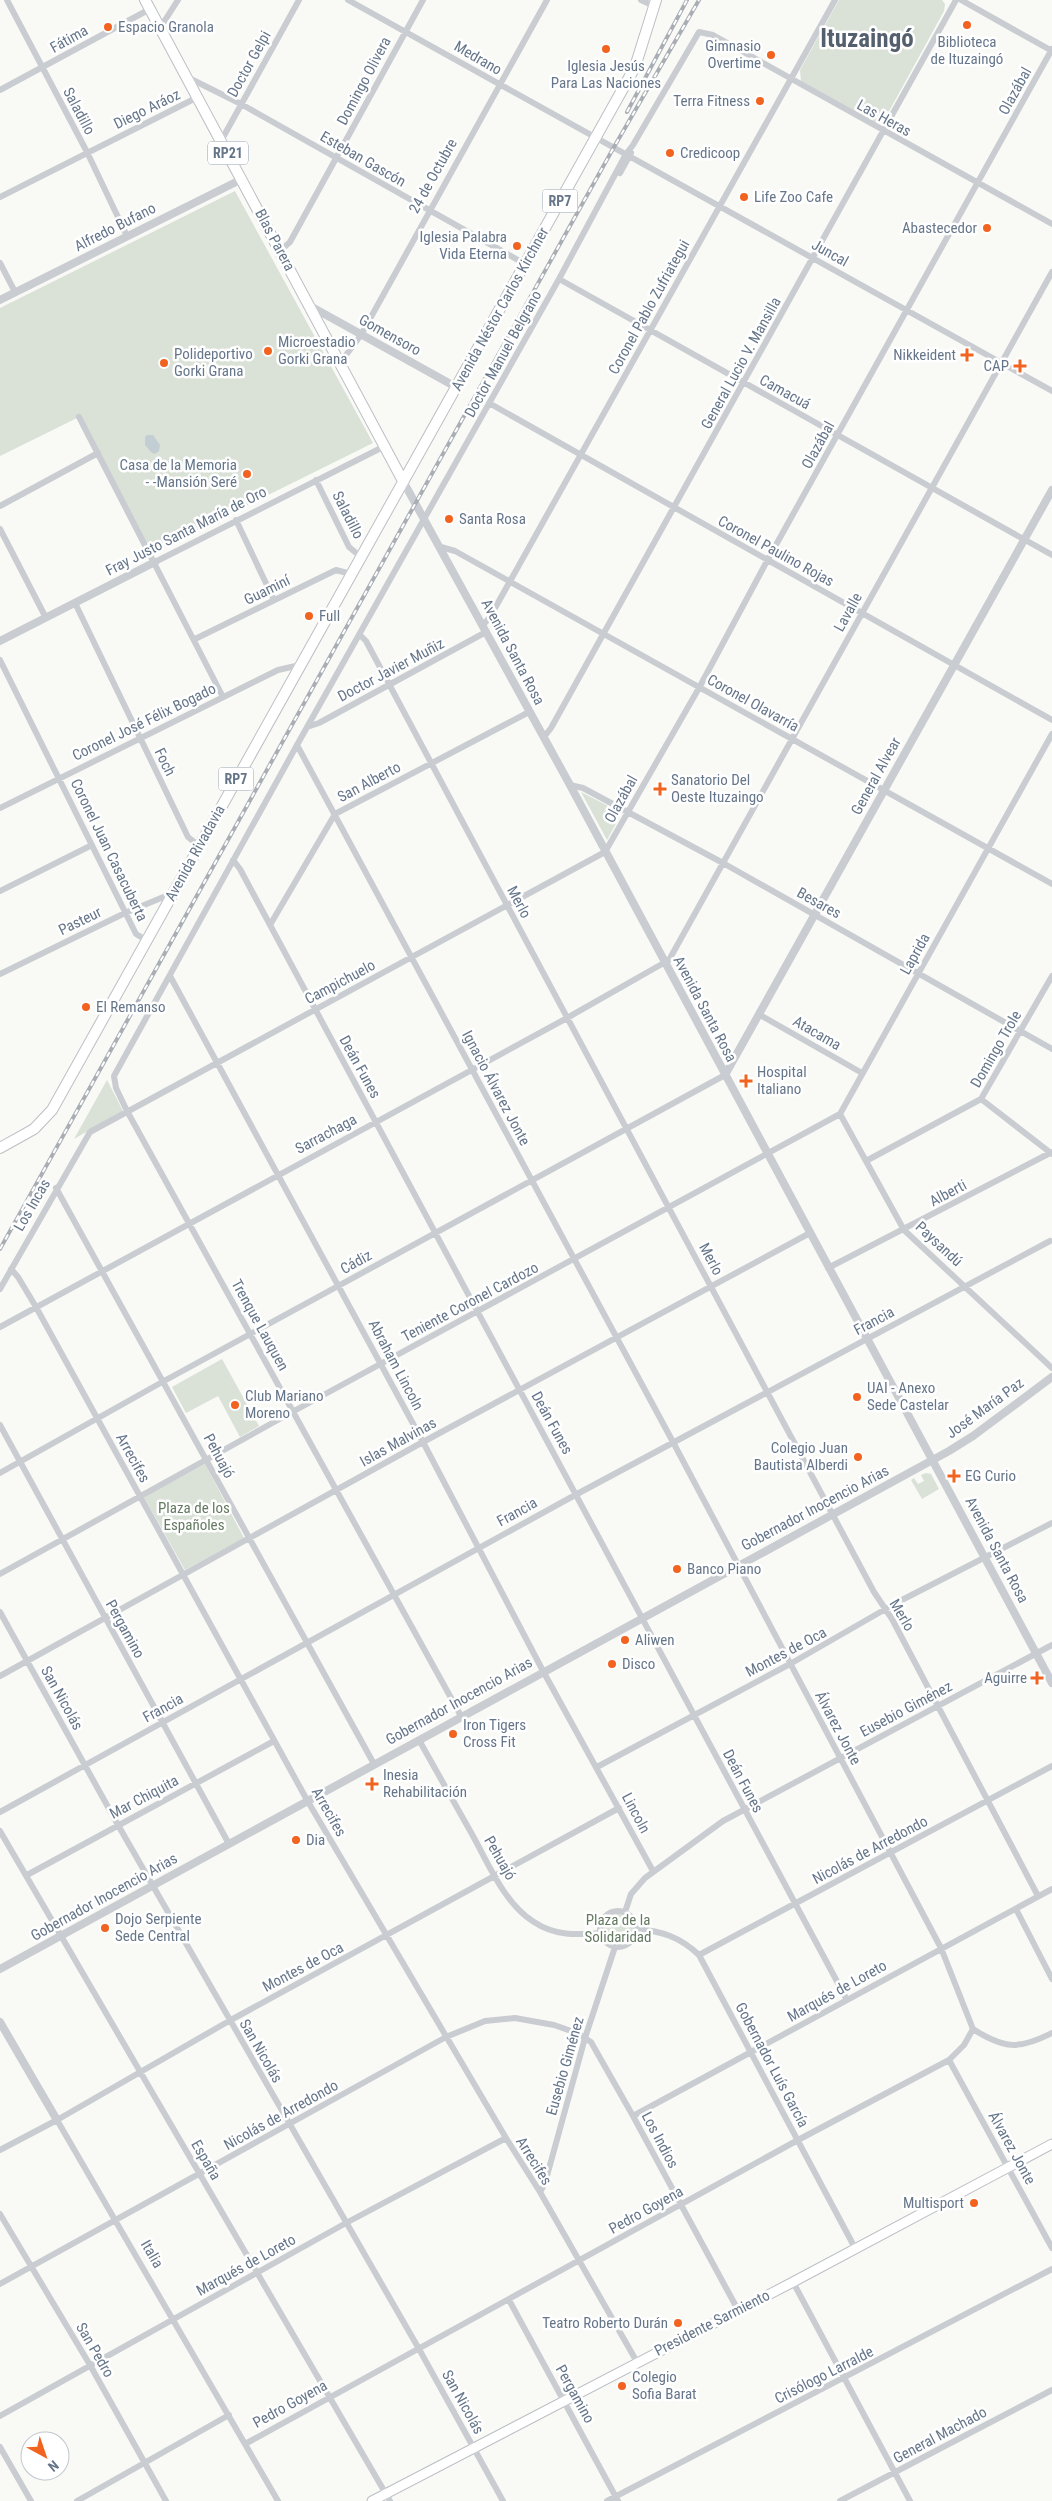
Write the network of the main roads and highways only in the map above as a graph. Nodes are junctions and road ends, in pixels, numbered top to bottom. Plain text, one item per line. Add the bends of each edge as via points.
1 (655, 3) edge
2 (147, 4) edge
3 (403, 481) junction
4 (0, 1148) edge
5 (1052, 2144) edge
6 (388, 2497) edge
7 (372, 2501) edge

1 - 3 main road, Avenida Néstor Carlos Kirchner / RP7 via 635,67
2 - 3 main road, Blas Parera / RP21
3 - 4 main road, Avenida Rivadavia / RP7 via 52,1110 28,1133
5 - 6 main road, Presidente Sarmiento
6 - 7 main road, Presidente Sarmiento

